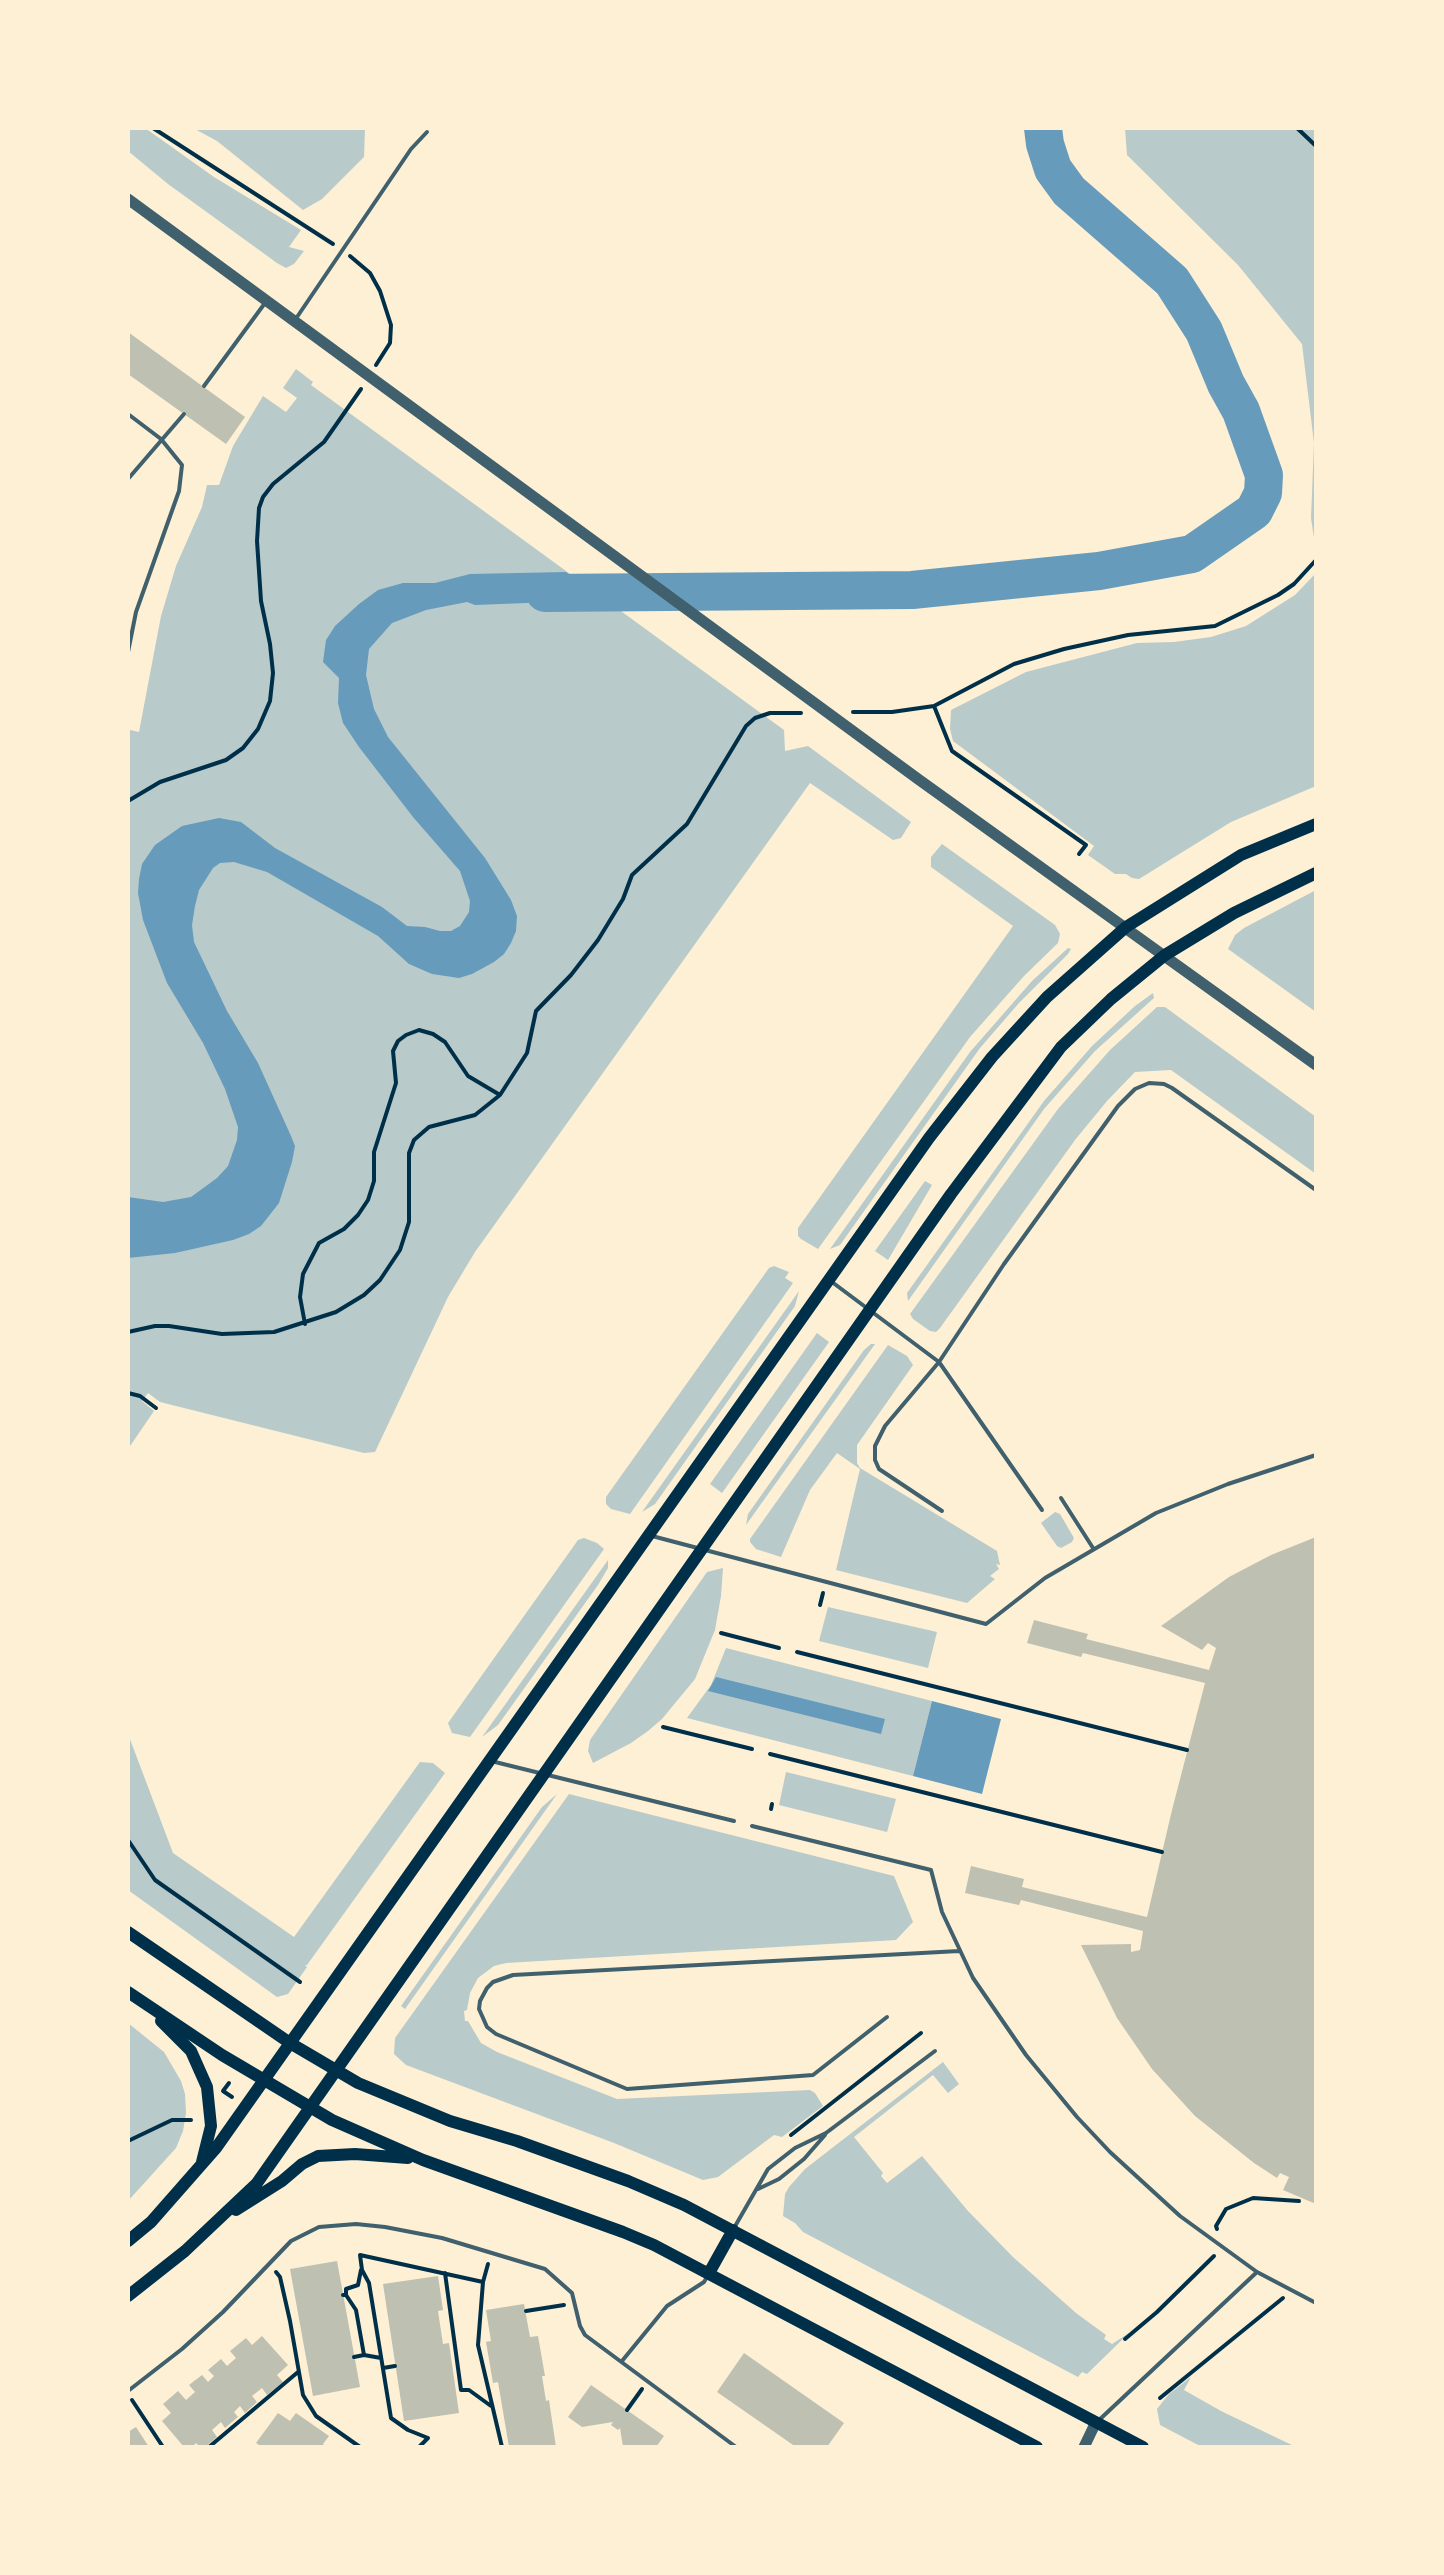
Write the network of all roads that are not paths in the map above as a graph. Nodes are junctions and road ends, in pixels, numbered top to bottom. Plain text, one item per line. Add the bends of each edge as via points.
1 (427, 132) dead end
2 (128, 199) edge
3 (266, 302) junction
4 (294, 322) junction
5 (204, 386) dead end
6 (128, 414) edge
7 (184, 414) dead end
8 (161, 439) junction
9 (128, 479) edge
10 (128, 652) edge
11 (1316, 824) edge
12 (1316, 873) edge
13 (1126, 927) junction
14 (1165, 955) junction
15 (1316, 1065) edge
16 (1316, 1190) edge
17 (830, 1281) junction
18 (870, 1309) junction
19 (939, 1362) junction
20 (1316, 1455) edge
21 (1061, 1498) dead end
22 (1042, 1510) dead end
23 (942, 1511) dead end
24 (649, 1536) junction
25 (702, 1548) junction
26 (1093, 1548) junction
27 (490, 1761) junction
28 (543, 1773) junction
29 (734, 1821) dead end
30 (752, 1826) dead end
31 (130, 1933) edge
32 (959, 1951) junction
33 (128, 1992) edge
34 (142, 2002) junction
35 (887, 2017) dead end
36 (290, 2043) junction
37 (935, 2051) dead end
38 (334, 2070) junction
39 (264, 2079) junction
40 (308, 2107) junction
41 (826, 2133) junction
42 (423, 2160) junction
43 (202, 2164) junction
44 (756, 2191) junction
45 (210, 2227) junction
46 (733, 2230) junction
47 (128, 2241) edge
48 (1257, 2272) junction
49 (707, 2278) junction
50 (128, 2296) edge
51 (1316, 2303) edge
52 (622, 2361) junction
53 (128, 2393) edge
54 (1096, 2422) junction
55 (736, 2447) edge
56 (1037, 2447) edge
57 (1084, 2447) edge
58 (1143, 2447) edge

1 - 4 lane
2 - 3 street
3 - 4 street
3 - 5 lane
4 - 13 street
6 - 8 lane
7 - 8 lane
8 - 9 lane
8 - 10 lane via 182,465 182,478 136,612
11 - 13 main road via 1241,855
12 - 14 main road
13 - 14 street
13 - 17 main road via 1047,997 992,1057
14 - 15 street
14 - 18 main road via 1061,1047
16 - 19 lane via 1172,1088 1157,1082 1142,1085 1118,1106
17 - 18 lane
17 - 24 main road
18 - 19 lane
18 - 25 main road
19 - 22 lane
19 - 23 lane via 885,1426 875,1460 879,1469
20 - 26 lane via 1192,1497
21 - 26 lane
24 - 25 lane
24 - 27 main road
25 - 26 lane via 986,1624
25 - 28 main road
27 - 28 lane
27 - 36 main road
28 - 29 lane
28 - 38 main road
30 - 32 lane via 931,1870
31 - 36 main road
32 - 35 lane via 513,1975 487,1988 479,2009 496,2034 627,2089 813,2075
32 - 48 lane via 988,2002 1093,2135 1180,2216
33 - 34 main road
34 - 39 main road
34 - 43 main road via 191,2051 207,2087 211,2126
36 - 38 main road
36 - 39 main road
37 - 41 lane
38 - 40 main road
38 - 46 main road via 450,2121 628,2181
39 - 40 main road
39 - 43 main road
40 - 42 main road
40 - 45 main road via 257,2183
41 - 44 lane via 804,2159
41 - 44 lane via 768,2169
42 - 45 main road via 318,2156
42 - 49 main road via 623,2232
43 - 47 main road
44 - 46 lane
45 - 50 main road
46 - 49 main road
46 - 54 main road
48 - 51 lane
48 - 54 lane
49 - 52 lane via 667,2306
49 - 56 main road
52 - 53 lane via 581,2331 572,2293 545,2269 408,2231 350,2223 319,2227 296,2238 223,2312
52 - 55 lane
54 - 57 street
54 - 58 main road

